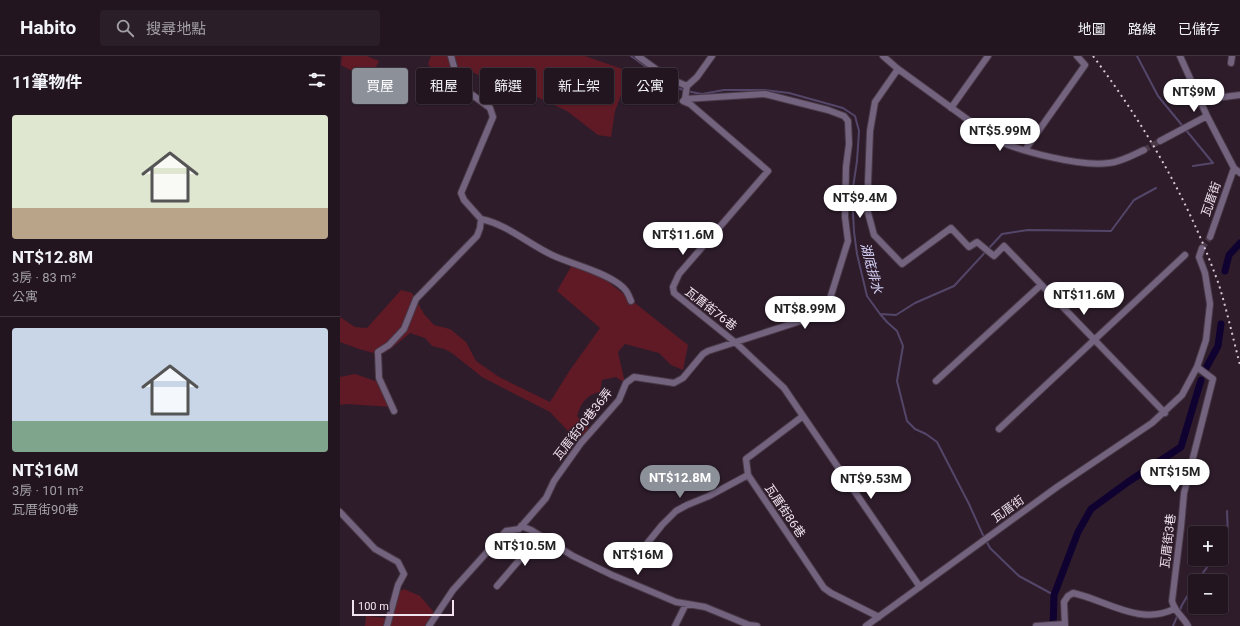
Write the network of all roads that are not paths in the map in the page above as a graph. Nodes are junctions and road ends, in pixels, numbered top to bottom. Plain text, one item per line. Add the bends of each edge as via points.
1 (451, 56) edge
2 (638, 56) edge
3 (712, 56) edge
4 (883, 56) edge
5 (988, 56) edge
6 (1077, 56) edge
7 (1180, 56) edge
8 (898, 69) junction
9 (687, 86) junction
10 (1240, 95) edge
11 (685, 99) junction
12 (1199, 100) junction
13 (951, 108) junction
14 (1207, 116) junction
15 (1160, 141) tunnel mouth
16 (1025, 150) junction
17 (1144, 150) tunnel mouth
18 (1234, 168) junction
19 (1240, 173) edge
20 (481, 219) junction
21 (1210, 237) tunnel mouth
22 (1202, 248) tunnel mouth
23 (1185, 255) dead end
24 (1041, 285) junction
25 (631, 301) dead end
26 (1095, 340) junction
27 (736, 343) junction
28 (1197, 367) junction
29 (936, 381) dead end
30 (394, 411) dead end
31 (1165, 413) junction
32 (803, 416) junction
33 (999, 429) dead end
34 (748, 475) junction
35 (340, 512) edge
36 (521, 526) junction
37 (540, 536) junction
38 (637, 556) dead end
39 (497, 586) dead end
40 (920, 587) junction
41 (686, 604) junction
42 (1175, 611) junction
43 (879, 617) junction
44 (1186, 623) edge
45 (1064, 625) edge
46 (387, 626) edge
47 (429, 626) edge
48 (675, 626) edge
49 (757, 626) edge
50 (866, 626) edge
51 (1036, 626) edge

1 - 20 street via 459,85 490,108 493,118 461,193
2 - 9 street via 668,78
3 - 9 street
4 - 8 street
5 - 13 street
6 - 16 street via 1085,65
7 - 12 street
8 - 13 street
8 - 24 street via 875,102 870,131 867,209 874,235 902,264 951,228 969,247 976,242 994,256 1004,246
9 - 11 street
10 - 12 street
11 - 27 street, 瓦厝街76巷 via 684,101 768,171 679,274 673,287 674,293
11 - 27 street, 瓦厝街90巷36弄 via 765,94 828,110 844,116 848,121 845,217 848,241 828,305 813,318
12 - 14 street
13 - 16 street via 993,138
14 - 15 street
14 - 18 street
16 - 17 street via 1078,162 1109,163
18 - 19 street
18 - 21 street, 瓦厝街
20 - 25 street via 506,227 550,254 601,274 628,292
20 - 30 street via 477,236 416,299 404,329 389,345 378,352 379,378
22 - 28 street, 瓦厝街 via 1199,257 1205,273 1210,304 1206,340
23 - 26 street
24 - 26 street
24 - 29 street
26 - 31 street
26 - 33 street
27 - 32 street, 瓦厝街76巷 via 784,388
27 - 36 street, 瓦厝街90巷36弄 via 703,354 683,378 674,383 634,377 626,383 619,400 581,443 554,481 546,498
28 - 31 street, 瓦厝街 via 1182,395
28 - 42 street, 瓦厝街3巷 via 1213,379 1184,493 1172,601
31 - 40 street, 瓦厝街
32 - 34 street via 746,459
32 - 40 street
34 - 38 street via 676,511
34 - 43 street, 瓦厝街86巷 via 824,588
35 - 46 street via 375,550 398,562 404,574 398,585
36 - 37 street
36 - 47 street via 516,530 506,531 453,590
37 - 39 street
37 - 41 street via 612,575
40 - 43 street, 瓦厝街
41 - 48 street
41 - 49 street via 705,607
42 - 44 street
42 - 45 street via 1149,616 1124,612 1072,593 1064,602
43 - 50 street, 瓦厝街
45 - 51 street

